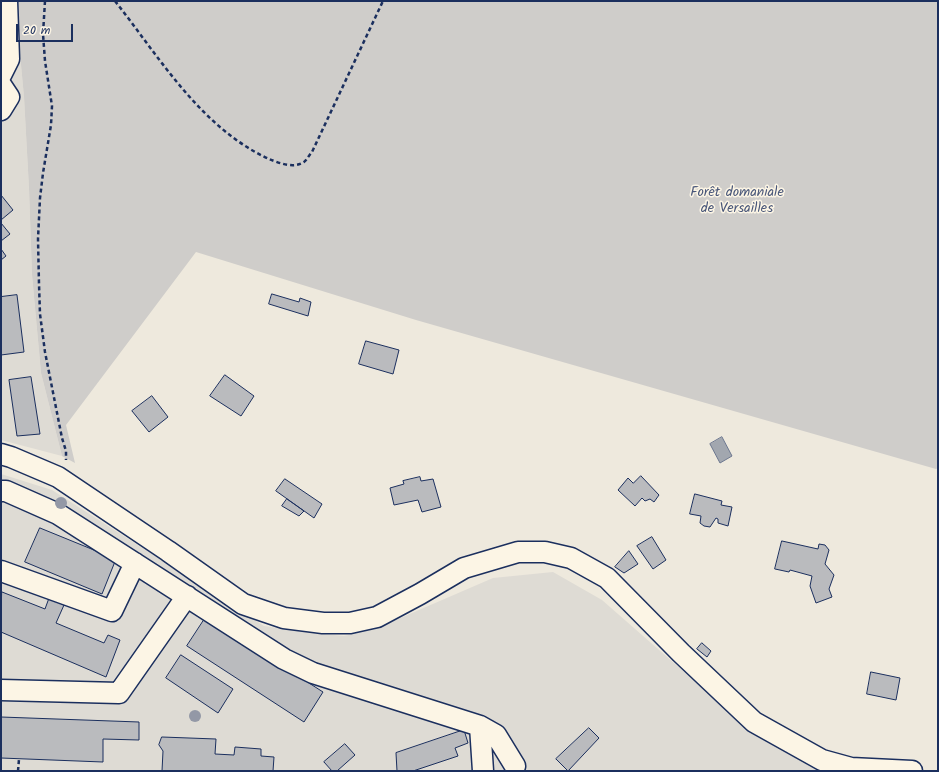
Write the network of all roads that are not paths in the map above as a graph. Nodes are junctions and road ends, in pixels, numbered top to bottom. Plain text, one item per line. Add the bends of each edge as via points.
1 (7, 1) edge
2 (1, 75) edge
3 (1, 85) edge
4 (1, 110) edge
5 (1, 454) edge
6 (1, 491) edge
7 (135, 563) junction
8 (1, 571) edge
9 (187, 596) junction
10 (1, 690) edge
11 (480, 726) junction
12 (514, 769) edge
13 (483, 771) edge
14 (912, 771) edge

1 - 2 street via 9,59
3 - 4 street via 9,97
5 - 14 street via 58,477 243,604 284,618 323,623 350,623 377,616 464,568 511,554 545,552 571,558 607,578 754,722 822,760 851,768
6 - 7 street via 58,514
7 - 8 street via 112,611
7 - 9 street
9 - 10 street via 119,693
9 - 11 street via 284,659 312,673
11 - 12 street via 496,735
11 - 13 street

